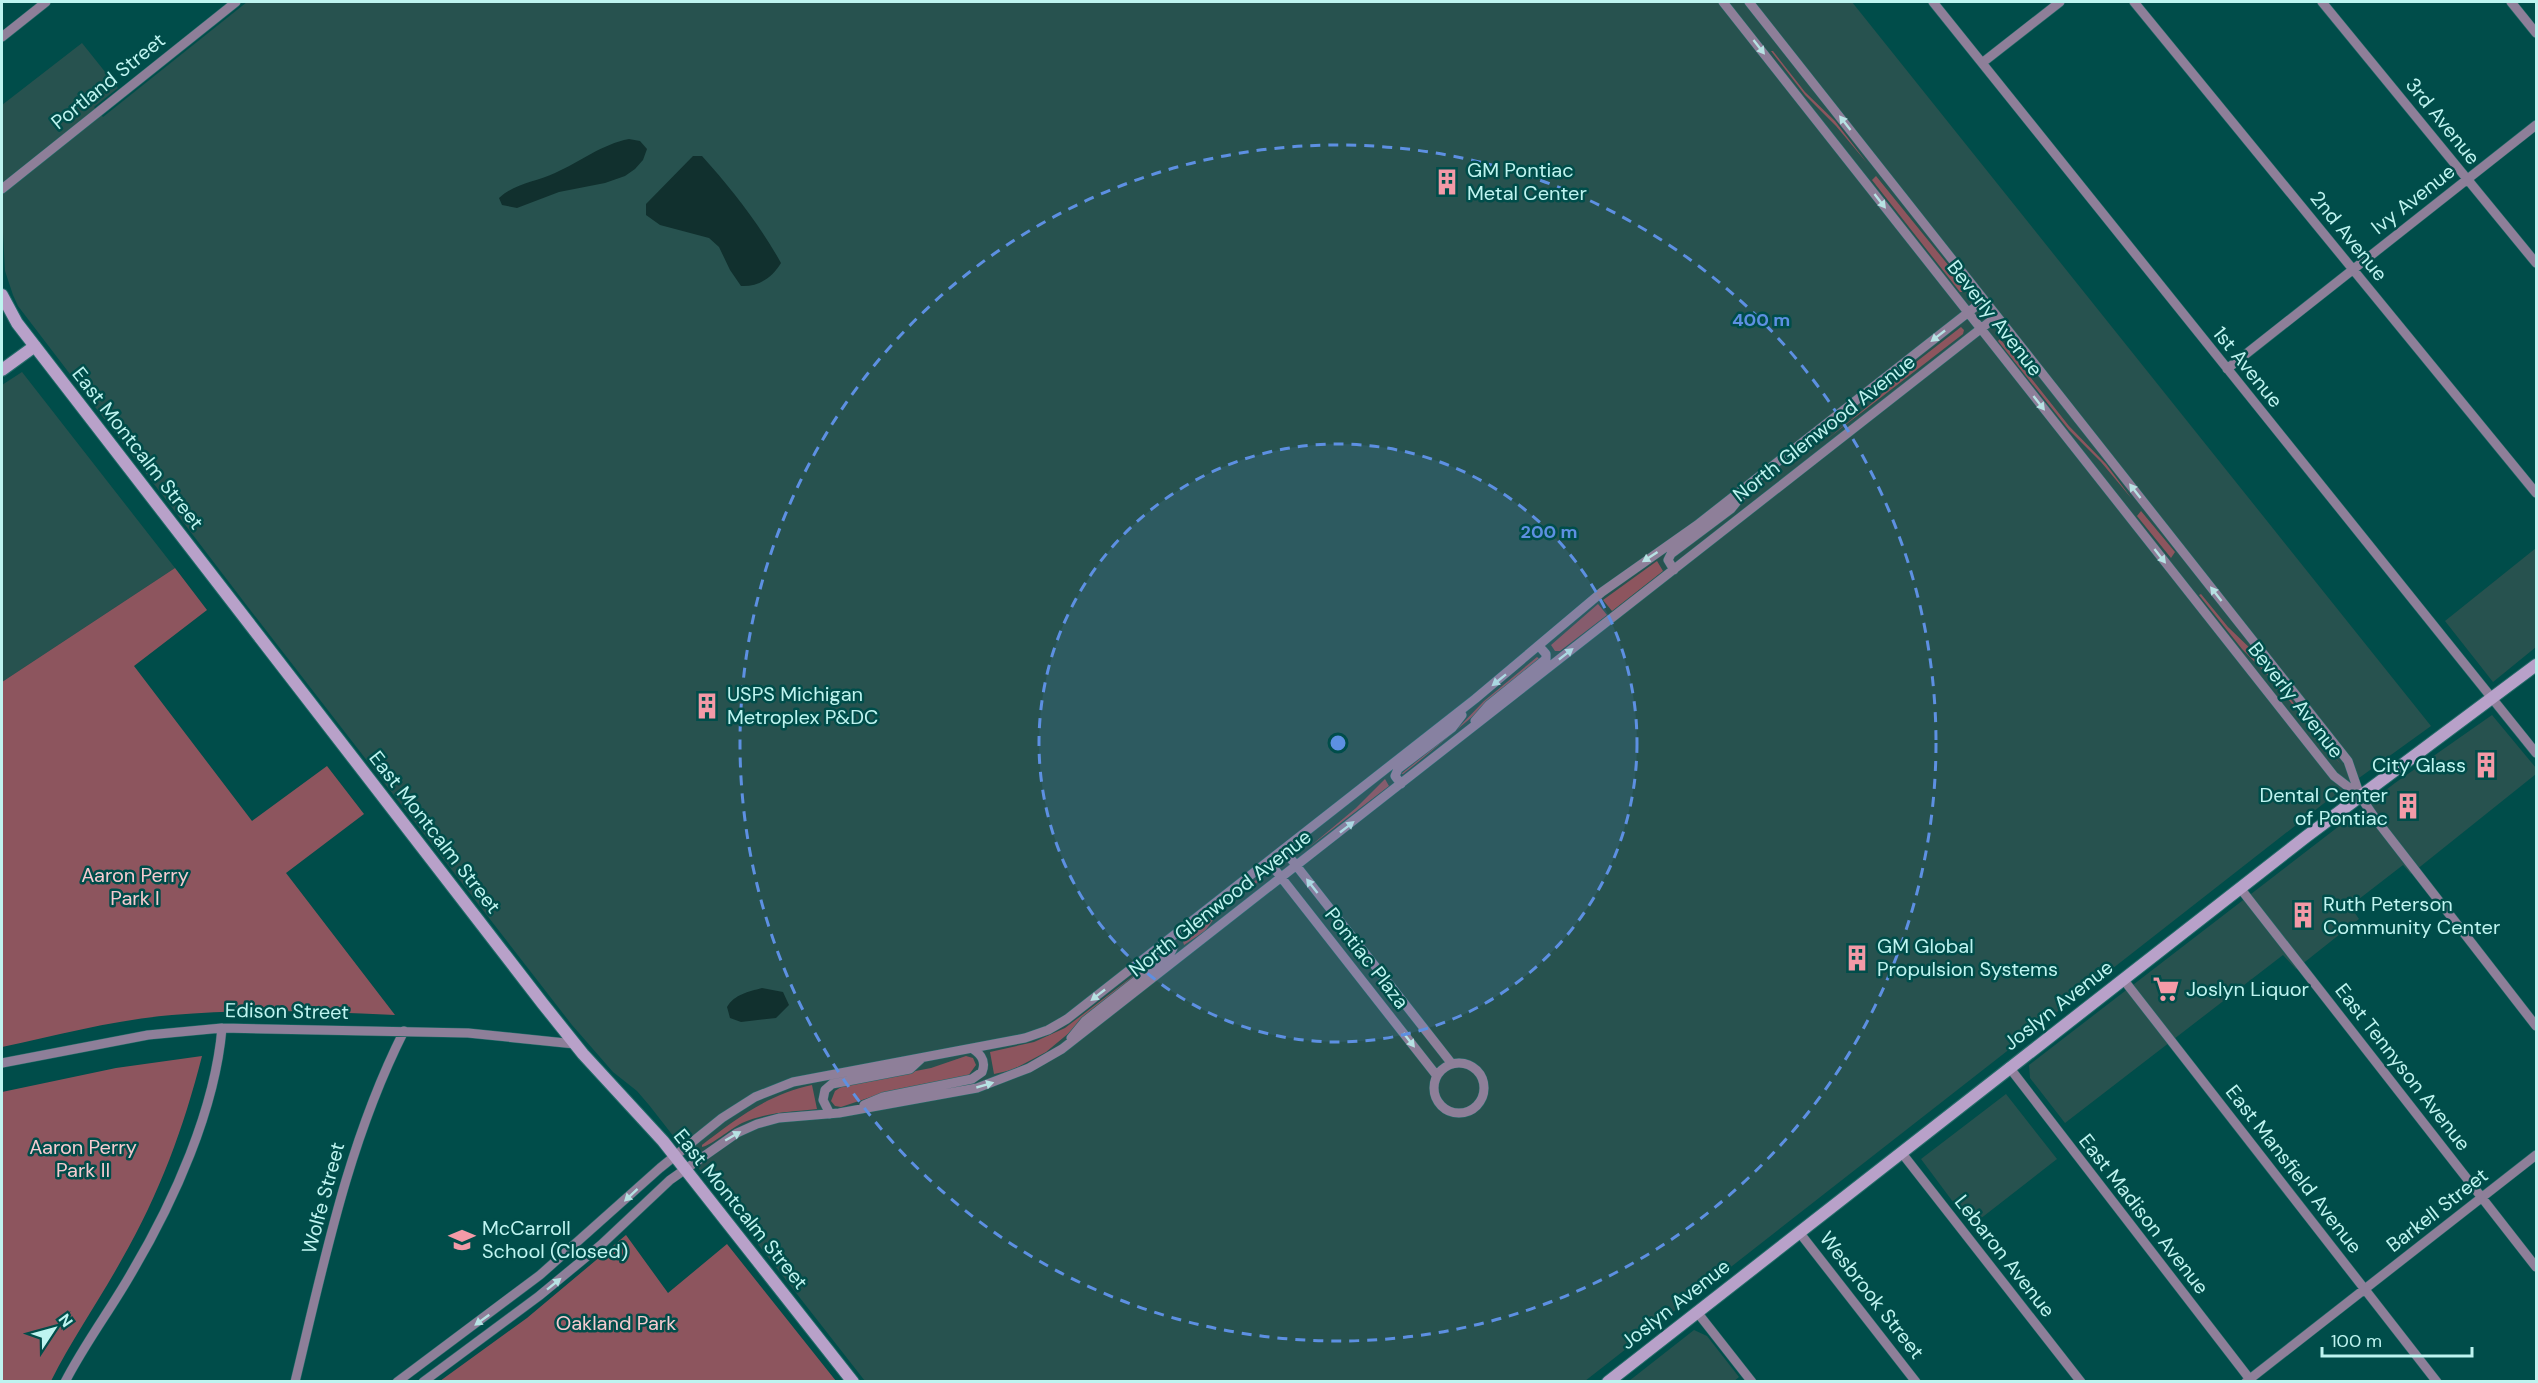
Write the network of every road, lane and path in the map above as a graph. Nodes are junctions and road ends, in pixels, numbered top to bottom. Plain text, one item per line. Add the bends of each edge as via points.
1 (46, 2) edge
2 (236, 2) edge
3 (1723, 2) edge
4 (1749, 2) edge
5 (1934, 2) edge
6 (2060, 2) edge
7 (2134, 2) edge
8 (2322, 2) edge
9 (2511, 2) edge
10 (2536, 33) edge
11 (2, 37) edge
12 (1982, 63) junction
13 (2536, 125) edge
14 (2468, 179) junction
15 (2, 189) edge
16 (2536, 263) edge
17 (2353, 269) junction
18 (2, 295) edge
19 (1984, 300) junction
20 (1968, 312) junction
21 (1996, 316) junction
22 (1981, 328) junction
23 (35, 346) junction
24 (2227, 369) junction
25 (2, 370) edge
26 (1754, 481) junction
27 (2536, 493) edge
28 (1674, 570) junction
29 (1539, 646) junction
30 (2536, 665) edge
31 (1475, 699) junction
32 (2493, 699) junction
33 (1464, 735) junction
34 (2536, 753) edge
35 (1401, 784) junction
36 (2360, 796) junction
37 (1284, 850) junction
38 (1269, 862) junction
39 (1296, 866) junction
40 (1281, 878) junction
41 (2240, 888) junction
42 (1169, 940) junction
43 (2123, 979) junction
44 (2536, 1026) edge
45 (222, 1028) junction
46 (404, 1031) junction
47 (575, 1044) junction
48 (973, 1049) junction
49 (1062, 1049) junction
50 (924, 1057) junction
51 (2, 1063) edge
52 (1452, 1064) junction
53 (2009, 1067) junction
54 (1437, 1076) junction
55 (848, 1112) junction
56 (830, 1114) junction
57 (1901, 1152) junction
58 (2536, 1155) edge
59 (675, 1156) junction
60 (685, 1169) junction
61 (2482, 1198) junction
62 (1799, 1232) junction
63 (2536, 1268) edge
64 (2365, 1289) junction
65 (1697, 1312) junction
66 (402, 1380) edge
67 (2249, 1381) edge
68 (65, 1382) edge
69 (295, 1382) edge
70 (423, 1382) edge
71 (853, 1382) edge
72 (1608, 1382) edge
73 (1752, 1382) edge
74 (1916, 1382) edge
75 (2081, 1382) edge
76 (2438, 1382) edge

1 - 11 street
2 - 15 street, Portland Street
3 -> 20 street, Beverly Avenue
19 -> 4 street, Beverly Avenue
5 - 12 street, 1st Avenue
6 - 12 street
7 - 17 street, 2nd Avenue
8 - 14 street, 3rd Avenue
9 - 10 street
12 - 24 street, 1st Avenue
13 - 14 street, Ivy Avenue
14 - 16 street, 3rd Avenue
14 - 17 street, Ivy Avenue
17 - 24 street, Ivy Avenue
17 - 27 street, 2nd Avenue
18 - 23 main road, East Montcalm Street
19 - 20 street, North Glenwood Avenue
19 - 21 street, Beverly Avenue
20 - 22 street, Beverly Avenue
20 -> 26 street, North Glenwood Avenue
21 - 22 street, North Glenwood Avenue
36 -> 21 street, Beverly Avenue via 2348,762
22 - 28 street, North Glenwood Avenue
22 -> 36 street, Beverly Avenue via 2334,776
23 - 25 main road
23 - 47 main road, East Montcalm Street
24 - 32 street, 1st Avenue
26 - 28 street, North Glenwood Avenue via 1731,509 1670,556
26 -> 29 street, North Glenwood Avenue via 1625,575
33 -> 28 street, North Glenwood Avenue
29 -> 31 street, North Glenwood Avenue
29 - 33 street, North Glenwood Avenue via 1546,659 1489,705
30 - 32 main road, Joslyn Avenue
31 - 35 street, North Glenwood Avenue via 1452,728 1398,769 1395,776
31 - 37 street, North Glenwood Avenue
32 - 34 street, 1st Avenue
32 - 36 main road, Joslyn Avenue
33 - 35 street, North Glenwood Avenue
39 -> 35 street, North Glenwood Avenue
36 - 41 main road, Joslyn Avenue
36 - 44 street
37 - 38 street, North Glenwood Avenue
37 - 39 street, Pontiac Plaza
38 - 40 street, Pontiac Plaza
38 - 42 street, North Glenwood Avenue
39 - 40 street, North Glenwood Avenue
52 -> 39 street, Pontiac Plaza
40 - 49 street, North Glenwood Avenue
40 -> 54 street, Pontiac Plaza
41 - 43 main road, Joslyn Avenue
41 - 61 street, East Tennyson Avenue
42 -> 48 street, North Glenwood Avenue via 1057,1025 1025,1038
42 - 49 street, North Glenwood Avenue via 1173,948 1170,954 1085,1021
43 - 53 main road, Joslyn Avenue
43 - 64 street, East Mansfield Avenue
45 - 46 street, Edison Street
45 - 51 street, Edison Street via 130,1038
45 - 68 street via 207,1099 173,1194 144,1252
46 - 47 street, Edison Street via 487,1034
46 - 69 street, Wolfe Street via 372,1100 348,1168
47 - 59 main road, East Montcalm Street
48 - 50 street, North Glenwood Avenue
48 - 55 street, North Glenwood Avenue via 984,1063 982,1072 972,1079 883,1097
55 -> 49 street, North Glenwood Avenue via 995,1082
50 - 56 street, North Glenwood Avenue via 910,1069 832,1084 825,1090 823,1100
50 - 59 street, North Glenwood Avenue via 793,1082 770,1090 730,1112
52 - 54 street
52 - 54 street via 1472,1067 1482,1077 1482,1096 1474,1107 1454,1112 1443,1106 1435,1094
53 - 57 main road, Joslyn Avenue
53 - 67 street, East Madison Avenue
55 - 56 street, North Glenwood Avenue
60 -> 56 street, North Glenwood Avenue via 727,1138 757,1124
57 - 62 main road, Joslyn Avenue
57 - 75 street, Lebaron Avenue
58 - 61 street, Barkell Street
59 - 60 main road, East Montcalm Street
59 -> 66 street, North Glenwood Avenue via 540,1275
70 -> 60 street, North Glenwood Avenue via 539,1296
60 - 71 main road, East Montcalm Street
61 - 63 street, East Tennyson Avenue
61 - 64 street, Barkell Street
62 - 65 main road, Joslyn Avenue
62 - 74 street, Wesbrook Street
64 - 67 street, Barkell Street
64 - 76 street, East Mansfield Avenue
65 - 72 main road, Joslyn Avenue
65 - 73 street

